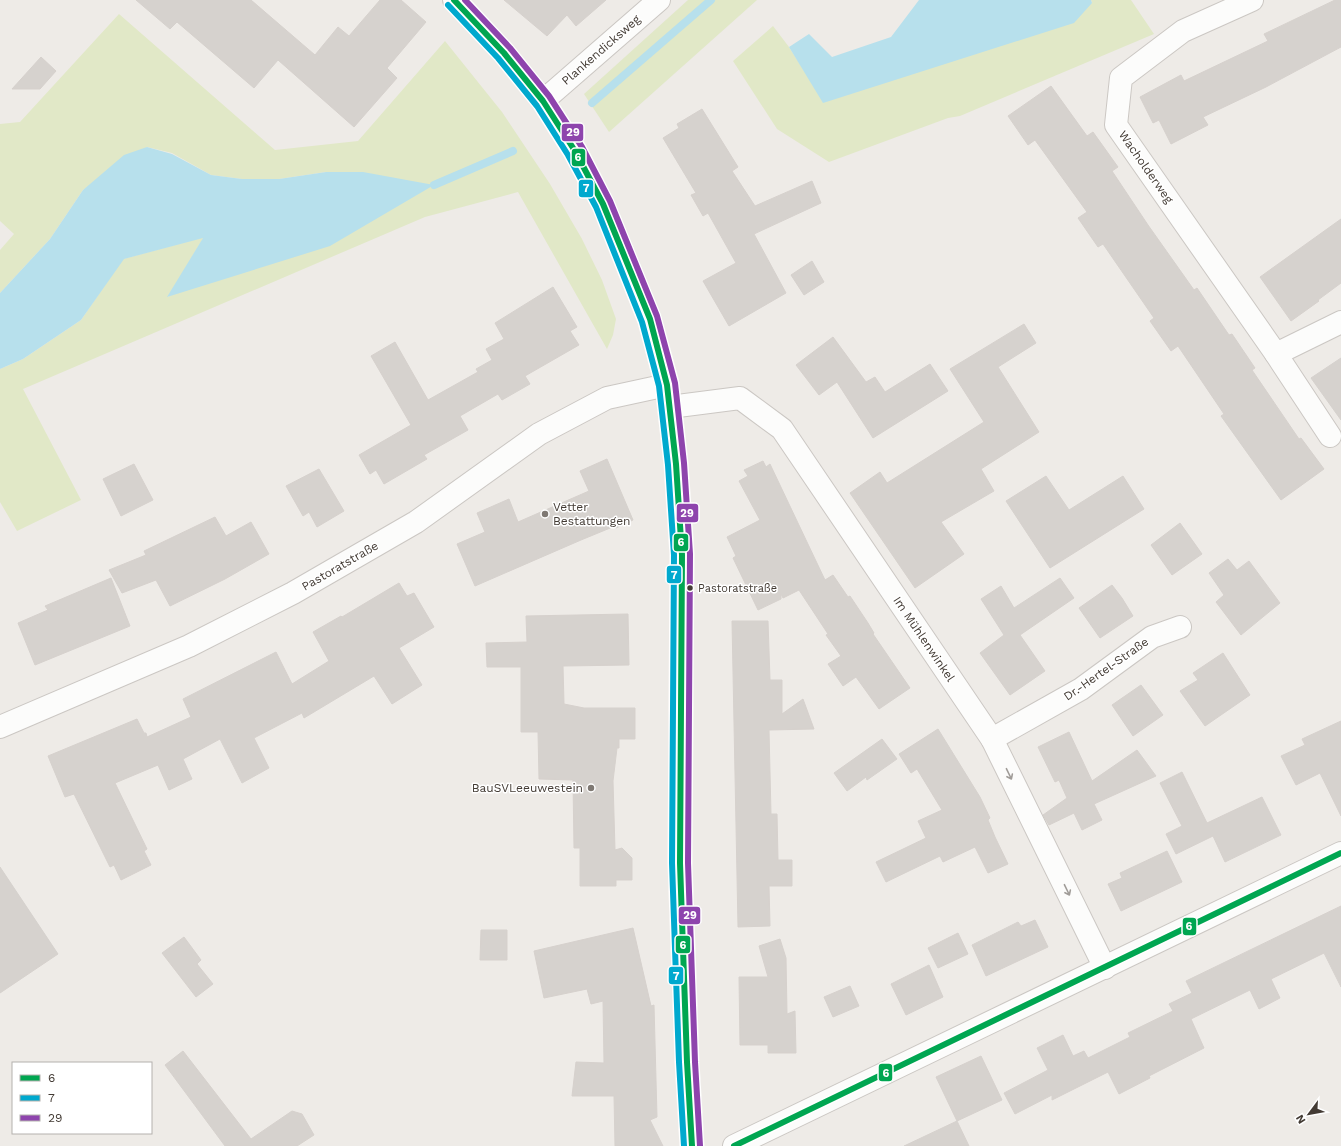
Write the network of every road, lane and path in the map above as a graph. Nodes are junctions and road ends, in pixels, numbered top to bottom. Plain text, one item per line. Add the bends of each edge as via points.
1 (454, 0) edge
2 (659, 0) edge
3 (1252, 0) edge
4 (543, 101) junction
5 (1341, 322) edge
6 (1276, 354) junction
7 (667, 385) junction
8 (670, 407) junction
9 (1330, 436) dead end
10 (1180, 627) dead end
11 (0, 728) edge
12 (992, 739) junction
13 (1341, 854) edge
14 (1106, 968) junction
15 (692, 1146) edge
16 (734, 1146) edge

1 - 4 street via 504,53
2 - 4 street, Plankendicksweg
3 - 6 street, Wacholderweg via 1183,31 1121,78 1116,125
4 - 7 street via 603,204 650,318
5 - 6 street
6 - 9 street, Wacholderweg
7 - 8 street
7 - 11 street, Pastoratstraße via 607,398 539,434 416,522 293,593 189,646
8 - 12 street, Im Mühlenwinkel via 740,398 782,429
8 - 15 street via 682,555 680,863
10 - 12 street, Dr.-Hertel-Straße via 1152,637 1081,689
12 -> 14 street, Im Mühlenwinkel
13 - 14 street
14 - 16 street

